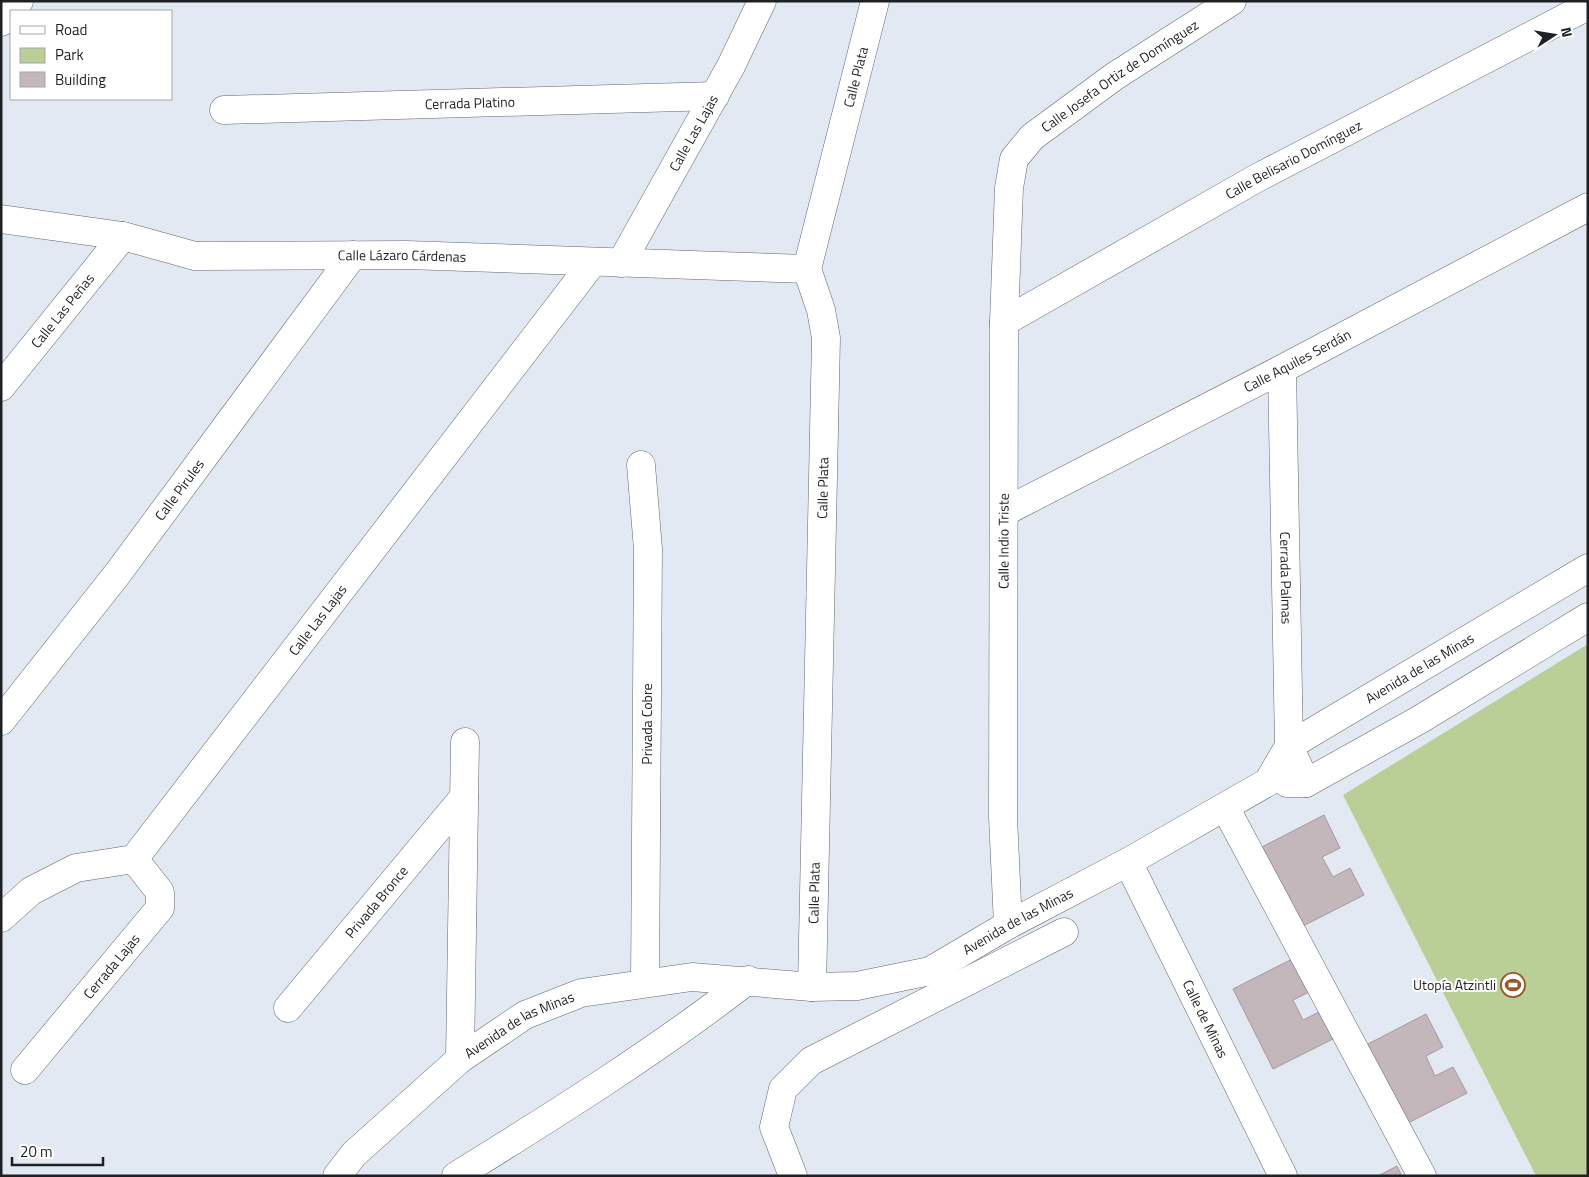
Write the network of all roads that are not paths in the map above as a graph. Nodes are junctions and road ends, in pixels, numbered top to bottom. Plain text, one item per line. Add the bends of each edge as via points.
1 (762, 1) edge
2 (875, 1) edge
3 (1232, 1) edge
4 (1588, 6) edge
5 (10, 12) edge
6 (1, 22) edge
7 (715, 96) junction
8 (224, 110) dead end
9 (1014, 159) joint
10 (1588, 207) edge
11 (1, 219) edge
12 (123, 236) junction
13 (353, 255) junction
14 (593, 262) junction
15 (620, 263) junction
16 (807, 270) junction
17 (1004, 322) junction
18 (1282, 369) junction
19 (1, 387) edge
20 (641, 465) dead end
21 (1004, 512) junction
22 (1588, 568) edge
23 (1588, 617) edge
24 (1, 721) edge
25 (465, 742) dead end
26 (1289, 746) junction
27 (1268, 782) junction
28 (1306, 783) junction
29 (464, 797) junction
30 (1225, 807) junction
31 (134, 859) junction
32 (1128, 862) junction
33 (2, 916) edge
34 (1008, 925) junction
35 (1064, 932) dead end
36 (748, 980) junction
37 (646, 983) junction
38 (812, 987) junction
39 (288, 1008) dead end
40 (460, 1059) junction
41 (25, 1070) dead end
42 (337, 1176) edge
43 (456, 1176) edge
44 (794, 1176) edge
45 (1283, 1176) edge
46 (1422, 1176) edge

1 - 7 street, Calle Las Lajas
2 - 16 street, Calle Plata
3 - 9 street, Calle Josefa Ortiz de Domínguez via 1115,76 1032,137
4 - 17 street, Calle Belisario Domínguez via 1257,178
5 - 6 street
7 - 8 street, Cerrada Platino
7 - 15 street, Calle Las Lajas
9 - 17 street, Calle Indio Triste via 1009,188
10 - 18 street, Calle Aquiles Serdán
11 - 12 street, Calle Lázaro Cárdenas
12 - 13 street, Calle Lázaro Cárdenas via 195,256
12 - 19 street, Calle Las Peñas
13 - 14 street, Calle Lázaro Cárdenas
13 - 24 street, Calle Pirules via 118,573
14 - 15 street, Calle Lázaro Cárdenas
14 - 31 street, Calle Las Lajas
15 - 16 street, Calle Lázaro Cárdenas
16 - 38 street, Calle Plata via 821,310 826,338
17 - 21 street, Calle Indio Triste
18 - 21 street, Calle Aquiles Serdán
18 - 26 street, Cerrada Palmas
20 - 37 street, Privada Cobre via 648,548
21 - 34 street, Calle Indio Triste via 1003,817
22 - 26 street, Avenida de las Minas
23 - 28 street via 1419,720
25 - 29 street
26 - 27 street, Avenida de las Minas
26 - 28 street, Cerrada Palmas
27 - 28 street
27 - 30 street, Avenida de las Minas
29 - 39 street, Privada Bronce
29 - 40 street
30 - 32 street, Avenida de las Minas
30 - 46 street
31 - 33 street via 76,868 31,891
31 - 41 street, Cerrada Lajas via 160,892 160,908
32 - 34 street, Avenida de las Minas
32 - 45 street, Calle de Minas
34 - 38 street, Avenida de las Minas via 930,970 857,986
35 - 44 street via 811,1061 783,1089 774,1127
36 - 37 street, Avenida de las Minas via 692,977
36 - 38 street, Avenida de las Minas
36 - 43 street via 686,1028
37 - 40 street, Avenida de las Minas via 581,994 525,1015
40 - 42 street, Avenida de las Minas via 354,1154

